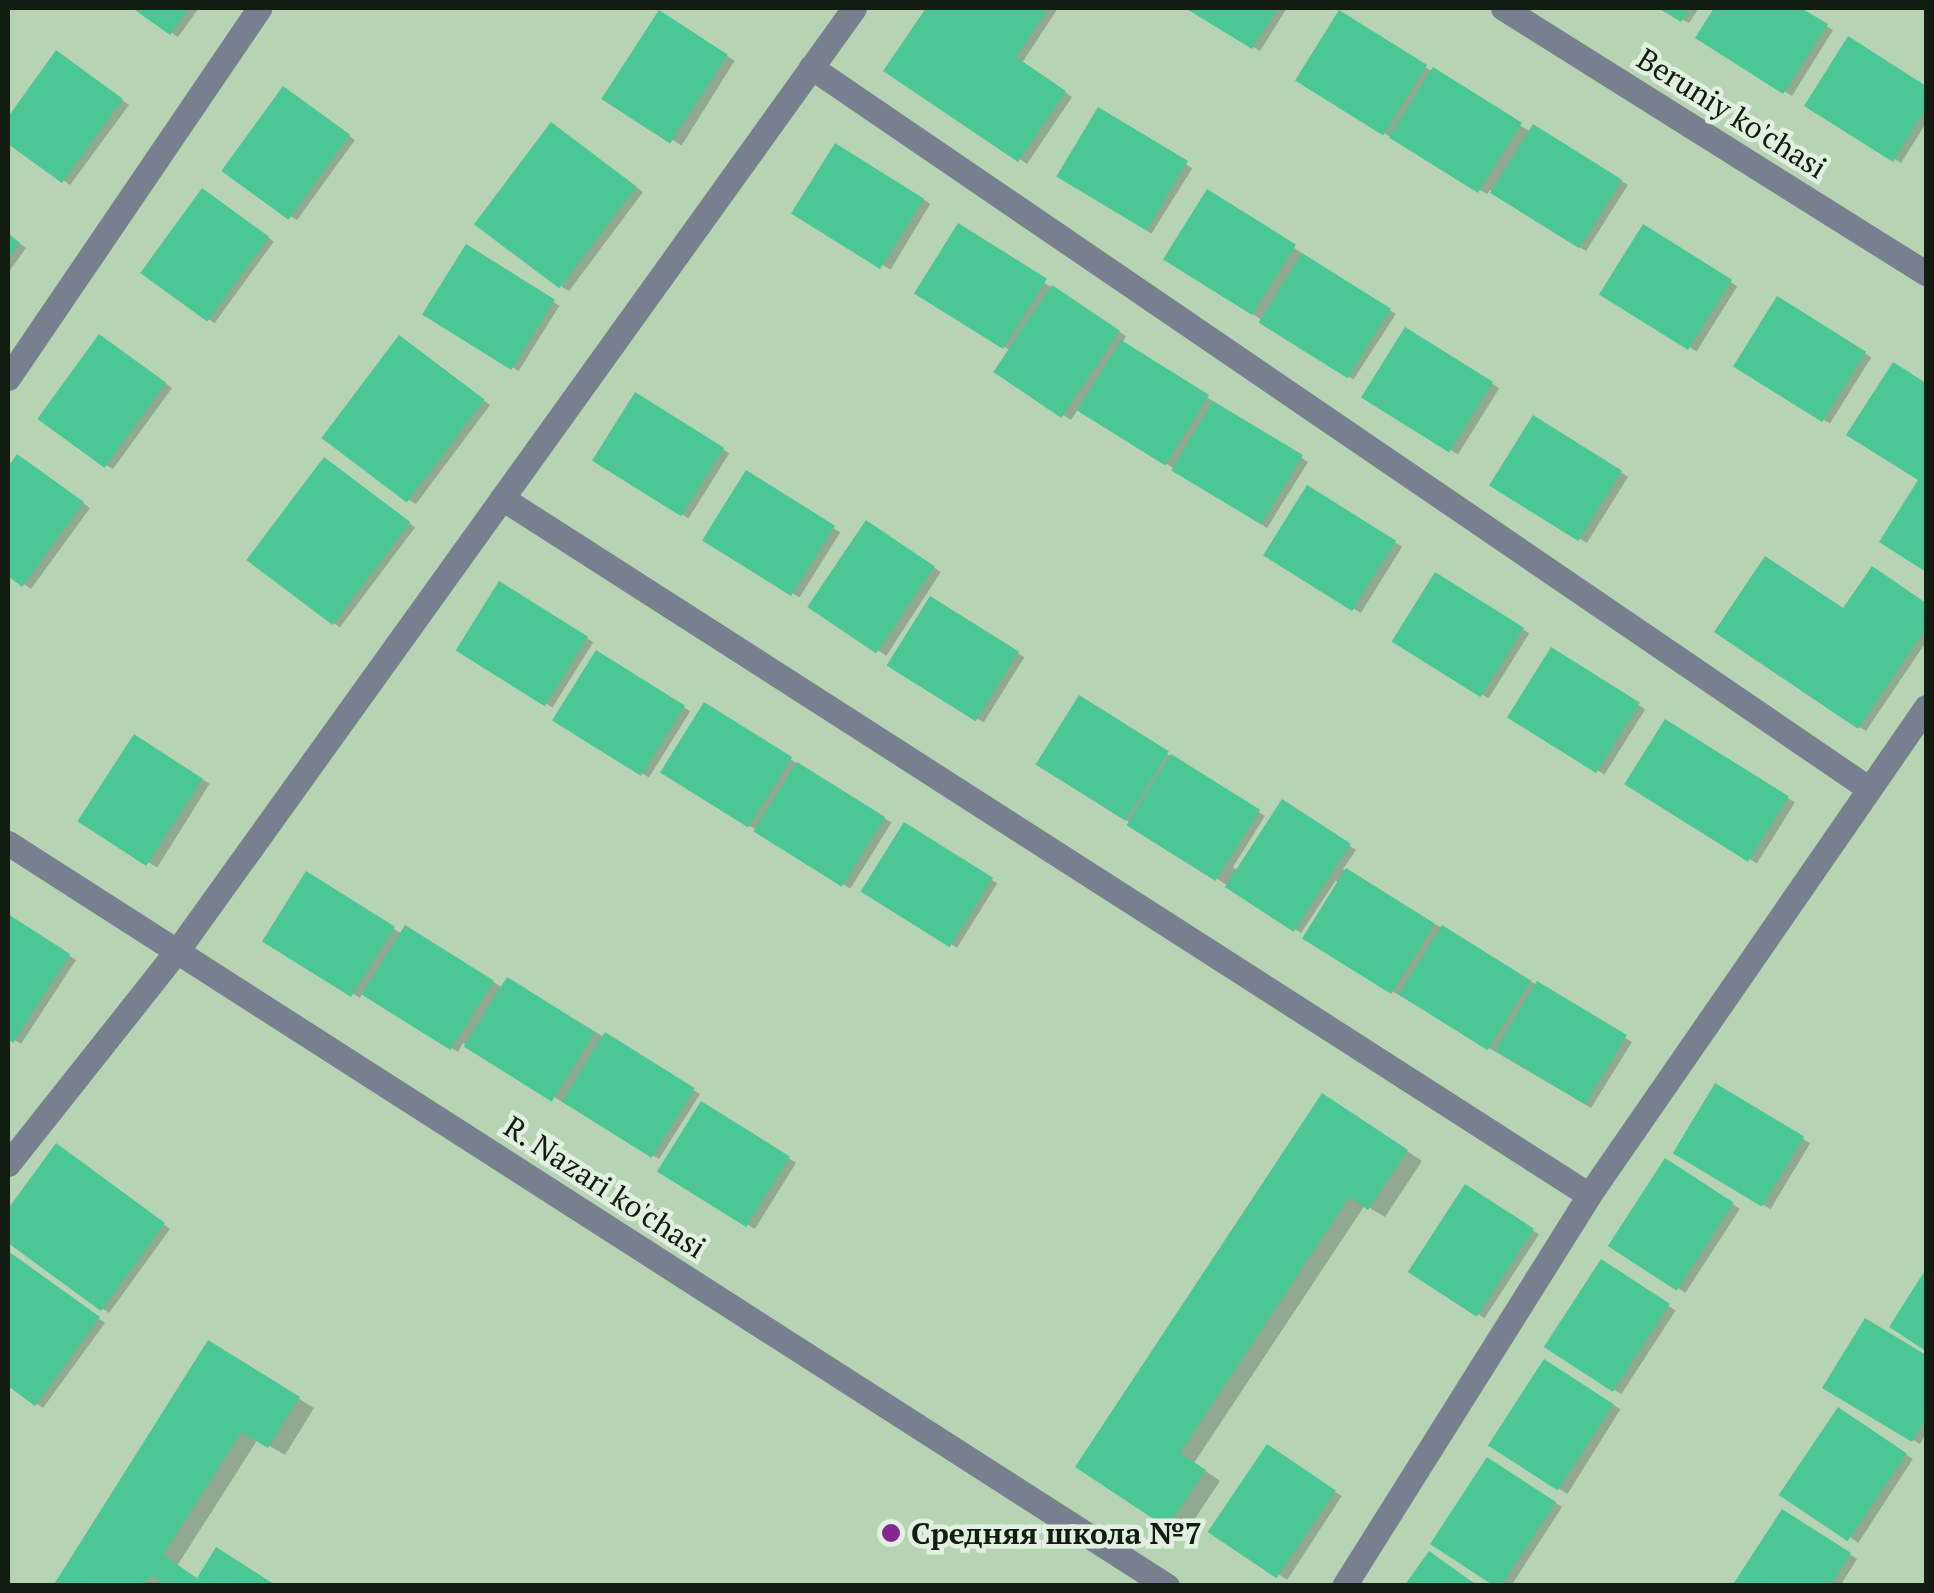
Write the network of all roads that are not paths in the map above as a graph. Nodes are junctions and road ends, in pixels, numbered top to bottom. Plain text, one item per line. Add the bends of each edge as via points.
1 (259, 8) edge
2 (854, 8) edge
3 (1503, 8) edge
4 (811, 67) junction
5 (1926, 273) edge
6 (8, 378) edge
7 (502, 498) junction
8 (1926, 707) edge
9 (1868, 788) junction
10 (8, 843) edge
11 (177, 951) junction
12 (8, 1164) edge
13 (1590, 1195) junction
14 (1168, 1586) edge
15 (1344, 1586) edge

1 - 6 street
2 - 4 street
3 - 5 street, Beruniy ko'chasi
4 - 7 street
4 - 9 street
7 - 11 street
7 - 13 street
8 - 9 street
9 - 13 street
10 - 11 street, R. Nazari ko'chasi
11 - 12 street
11 - 14 street, R. Nazari ko'chasi
13 - 15 street

